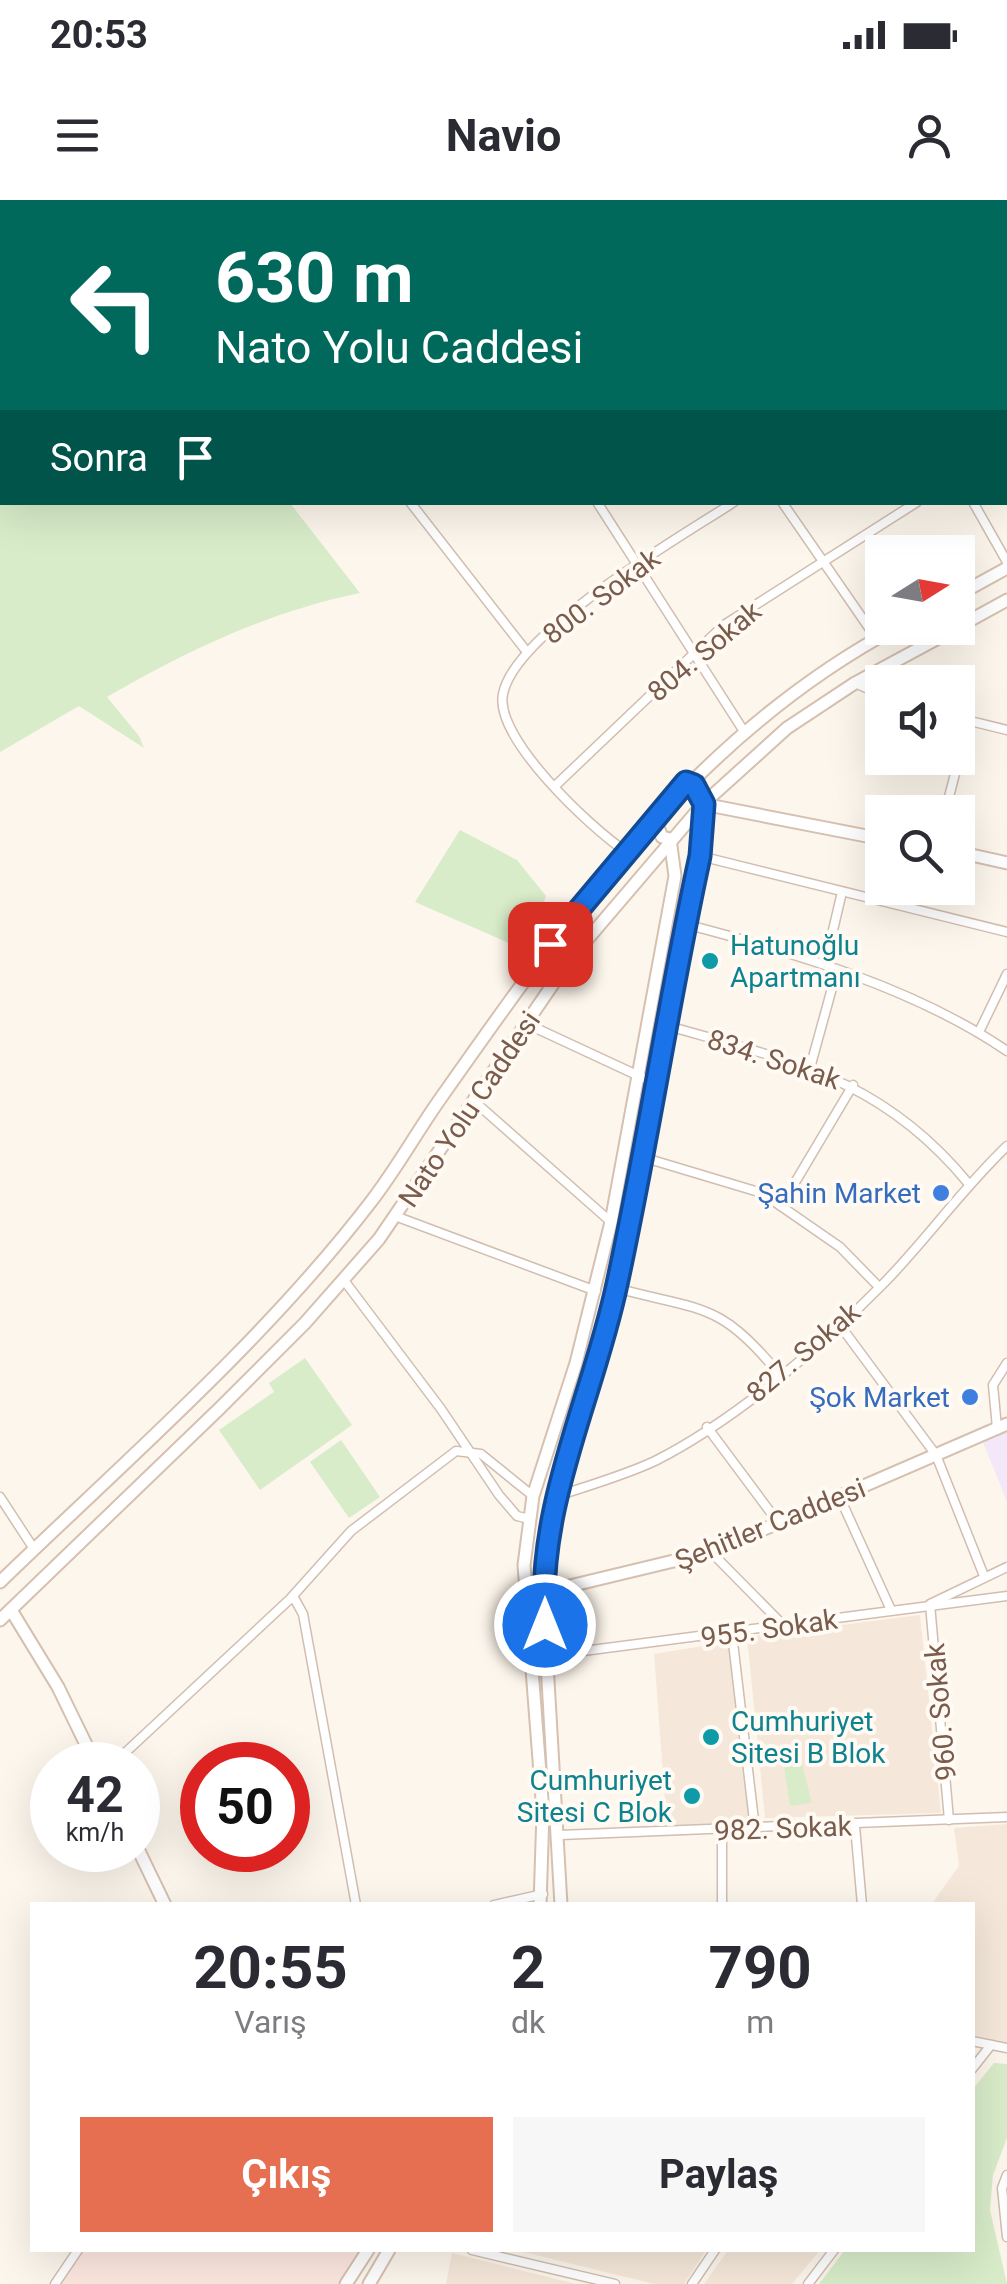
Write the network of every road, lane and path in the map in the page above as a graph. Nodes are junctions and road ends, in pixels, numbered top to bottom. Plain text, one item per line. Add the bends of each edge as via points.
1 (412, 505) edge
2 (599, 505) edge
3 (729, 505) edge
4 (784, 505) edge
5 (912, 505) edge
6 (975, 505) edge
7 (822, 561) junction
8 (639, 564) junction
9 (1007, 565) edge
10 (975, 584) edge
11 (1007, 600) edge
12 (975, 617) edge
13 (865, 622) edge
14 (865, 645) edge
15 (925, 645) edge
16 (527, 652) junction
17 (694, 652) junction
18 (855, 684) junction
19 (865, 688) edge
20 (975, 722) edge
21 (1007, 730) edge
22 (745, 733) junction
23 (686, 782) junction
24 (556, 786) junction
25 (704, 804) junction
26 (654, 818) junction
27 (865, 836) edge
28 (670, 840) junction
29 (625, 852) junction
30 (700, 856) junction
31 (975, 856) edge
32 (1007, 864) edge
33 (842, 892) junction
34 (685, 924) junction
35 (1007, 932) edge
36 (825, 964) junction
37 (837, 970) junction
38 (1007, 974) edge
39 (527, 1024) junction
40 (664, 1024) junction
41 (979, 1032) junction
42 (1007, 1051) edge
43 (810, 1068) junction
44 (637, 1075) junction
45 (654, 1083) junction
46 (853, 1084) junction
47 (475, 1102) junction
48 (1007, 1146) edge
49 (642, 1157) junction
50 (968, 1183) junction
51 (781, 1206) junction
52 (395, 1216) junction
53 (612, 1222) junction
54 (343, 1280) junction
55 (880, 1287) junction
56 (616, 1288) junction
57 (596, 1291) junction
58 (839, 1324) junction
59 (1007, 1364) edge
60 (778, 1374) junction
61 (1002, 1426) edge
62 (707, 1427) junction
63 (468, 1450) junction
64 (936, 1456) junction
65 (534, 1496) junction
66 (0, 1497) edge
67 (554, 1497) junction
68 (840, 1498) junction
69 (530, 1519) junction
70 (780, 1525) junction
71 (34, 1549) junction
72 (711, 1552) junction
73 (1007, 1567) edge
74 (984, 1576) junction
75 (0, 1582) edge
76 (543, 1594) junction
77 (293, 1596) junction
78 (1007, 1596) edge
79 (524, 1597) junction
80 (930, 1604) junction
81 (11, 1610) junction
82 (891, 1610) junction
83 (0, 1620) edge
84 (784, 1626) junction
85 (732, 1634) junction
86 (531, 1656) junction
87 (548, 1656) junction
88 (85, 1742) edge
89 (137, 1742) edge
90 (1007, 1817) edge
91 (950, 1820) junction
92 (855, 1826) junction
93 (755, 1829) junction
94 (722, 1830) junction
95 (560, 1835) junction
96 (149, 1872) edge
97 (542, 1899) edge
98 (164, 1902) edge
99 (355, 1902) edge
100 (561, 1902) edge
101 (722, 1902) edge
102 (862, 1902) edge
103 (975, 2042) edge
104 (991, 2045) junction
105 (1007, 2048) edge
106 (975, 2065) edge
107 (1007, 2175) edge
108 (1007, 2237) edge
109 (77, 2252) edge
110 (367, 2252) edge
111 (388, 2252) edge
112 (480, 2252) edge
113 (714, 2252) edge
114 (832, 2252) edge
115 (55, 2284) edge
116 (346, 2284) edge
117 (369, 2284) edge
118 (615, 2284) edge
119 (692, 2284) edge
120 (808, 2284) edge

1 - 16 street, 800. Sokak
2 - 8 street
3 - 8 street, 800. Sokak
4 - 7 street
5 - 7 street, 804. Sokak
6 - 9 street
7 - 13 street
7 - 17 street, 804. Sokak
8 - 16 street, 800. Sokak
8 - 17 street
9 - 10 main road
11 - 12 main road, Nato Yolu Caddesi
14 - 22 main road, Nato Yolu Caddesi
15 - 18 main road, Nato Yolu Caddesi
16 - 24 street via 509,676 502,714
17 - 22 street
17 - 24 street, 804. Sokak
18 - 19 street
18 - 25 main road, Nato Yolu Caddesi via 787,728
20 - 21 street
22 - 23 main road, Nato Yolu Caddesi
23 - 25 main road
23 - 26 main road, Nato Yolu Caddesi
24 - 29 street
25 - 27 main road
25 - 28 main road, Nato Yolu Caddesi
25 - 30 main road
26 - 28 main road
26 - 29 main road, Nato Yolu Caddesi
28 - 39 main road, Nato Yolu Caddesi via 568,962
28 - 44 main road via 675,876
29 - 71 main road, Nato Yolu Caddesi via 569,918 370,1202 205,1385
30 - 33 street
30 - 34 main road
31 - 32 main road
33 - 35 street
33 - 36 street
34 - 36 street
34 - 40 main road
36 - 37 street
37 - 41 street
37 - 43 street
38 - 41 street
39 - 44 street
39 - 47 main road, Nato Yolu Caddesi
40 - 43 street, 834. Sokak
40 - 45 main road
41 - 42 street
43 - 46 street, 834. Sokak
44 - 45 street
44 - 53 main road
45 - 49 main road
46 - 50 street, 834. Sokak via 910,1123
46 - 51 street
47 - 52 main road, Nato Yolu Caddesi
47 - 53 street
48 - 50 street, 827. Sokak
49 - 51 street via 762,1193
49 - 56 main road
50 - 55 street, 827. Sokak
51 - 55 street via 840,1246
52 - 54 main road, Nato Yolu Caddesi
52 - 57 street
53 - 57 main road
54 - 63 street
54 - 81 main road, Nato Yolu Caddesi
55 - 58 street, 827. Sokak
56 - 60 street via 705,1307 750,1338
56 - 67 main road
57 - 65 main road
58 - 60 street, 827. Sokak
58 - 64 street
59 - 61 street via 993,1385
60 - 62 street, 827. Sokak
61 - 64 main road, Şehitler Caddesi
62 - 67 street, 827. Sokak via 658,1459
62 - 70 street
63 - 65 street
63 - 69 street via 498,1496 517,1516
63 - 77 street via 428,1470 351,1531
64 - 68 main road, Şehitler Caddesi
64 - 74 street
65 - 69 main road
66 - 71 street
67 - 76 main road
68 - 70 main road, Şehitler Caddesi
68 - 82 street
69 - 79 main road
70 - 72 main road, Şehitler Caddesi
71 - 75 main road, Nato Yolu Caddesi
72 - 76 main road, Şehitler Caddesi
72 - 84 street
73 - 74 street
74 - 80 street
76 - 79 main road, Şehitler Caddesi
76 - 87 main road
77 - 89 street
77 - 99 street via 303,1614
78 - 80 street, 955. Sokak
79 - 86 main road
80 - 82 street, 955. Sokak
80 - 91 street, 960. Sokak
81 - 83 main road, Nato Yolu Caddesi
81 - 88 main road
82 - 84 street, 955. Sokak
84 - 85 street, 955. Sokak
85 - 87 street, 955. Sokak
85 - 93 street
86 - 87 street, 955. Sokak
86 - 97 main road
87 - 95 main road
90 - 91 street, 982. Sokak
91 - 92 street, 982. Sokak
92 - 93 street, 982. Sokak
92 - 102 street
93 - 94 street, 982. Sokak
94 - 95 street, 982. Sokak
94 - 101 street
95 - 100 main road
96 - 98 main road
103 - 104 street
104 - 105 street
104 - 106 street
107 - 108 street
109 - 115 street
110 - 116 main road
111 - 117 main road
112 - 118 street
113 - 119 street
114 - 120 street

